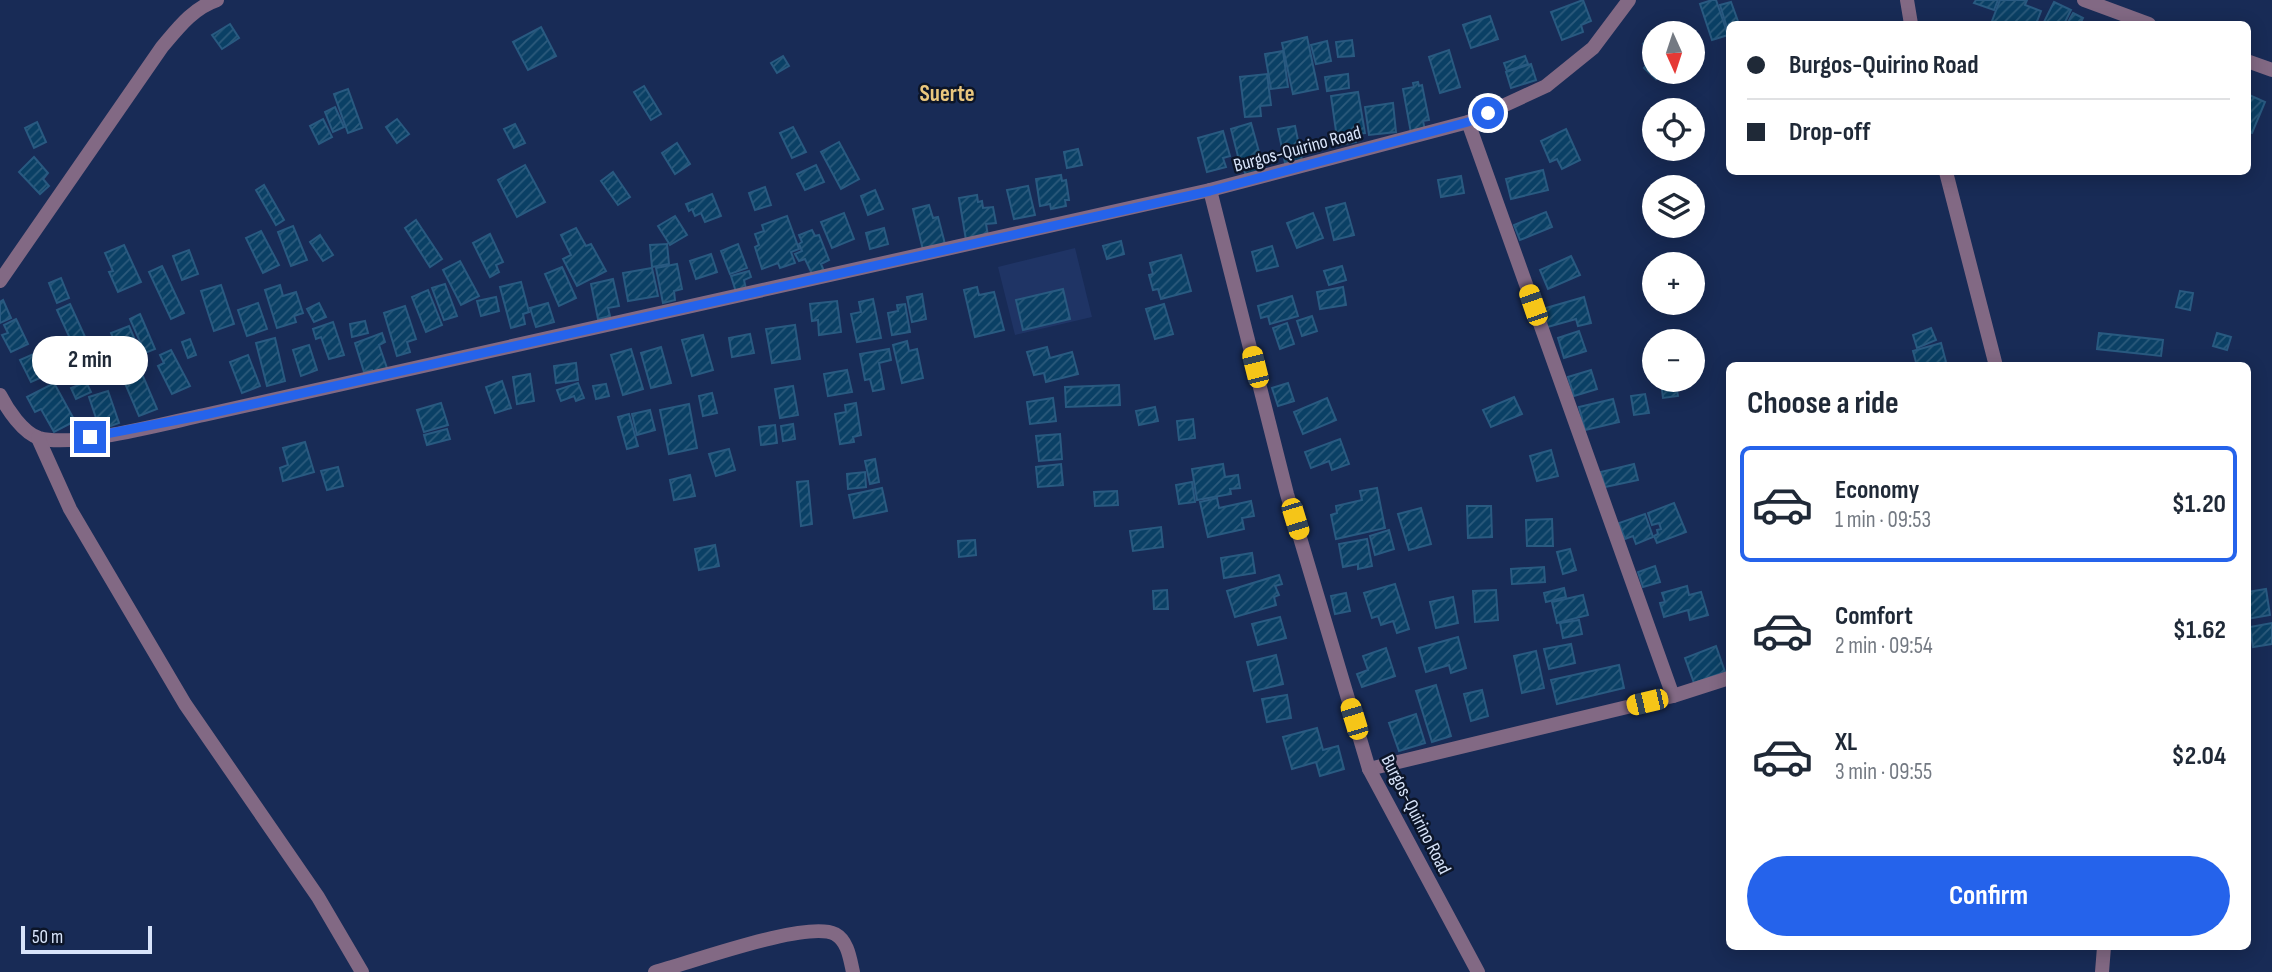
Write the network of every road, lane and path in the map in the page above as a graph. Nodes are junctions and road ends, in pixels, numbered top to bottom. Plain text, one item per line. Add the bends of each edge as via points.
1 (217, 0) edge
2 (1629, 0) edge
3 (1907, 0) edge
4 (2084, 0) edge
5 (1910, 21) edge
6 (2141, 21) edge
7 (2251, 62) edge
8 (2272, 70) edge
9 (1468, 122) junction
10 (1947, 175) edge
11 (1210, 191) junction
12 (0, 281) edge
13 (1995, 362) edge
14 (0, 395) edge
15 (38, 438) junction
16 (1726, 679) edge
17 (1673, 696) junction
18 (1369, 769) junction
19 (2104, 950) edge
20 (362, 972) edge
21 (655, 972) edge
22 (853, 972) edge
23 (1478, 972) edge
24 (2102, 972) edge

1 - 12 street via 188,16 162,47
2 - 9 street, Burgos-Quirino Road via 1593,48 1546,86
3 - 5 street
4 - 6 street
7 - 8 street
9 - 11 street, Burgos-Quirino Road
9 - 17 street
10 - 13 street
11 - 15 street via 204,415 111,434
11 - 18 street, Burgos-Quirino Road via 1287,494
14 - 15 street
15 - 20 street via 70,509 186,704 317,897
16 - 17 street
17 - 18 street
18 - 23 street, Burgos-Quirino Road
19 - 24 street
21 - 22 street via 813,931 835,934 846,945

